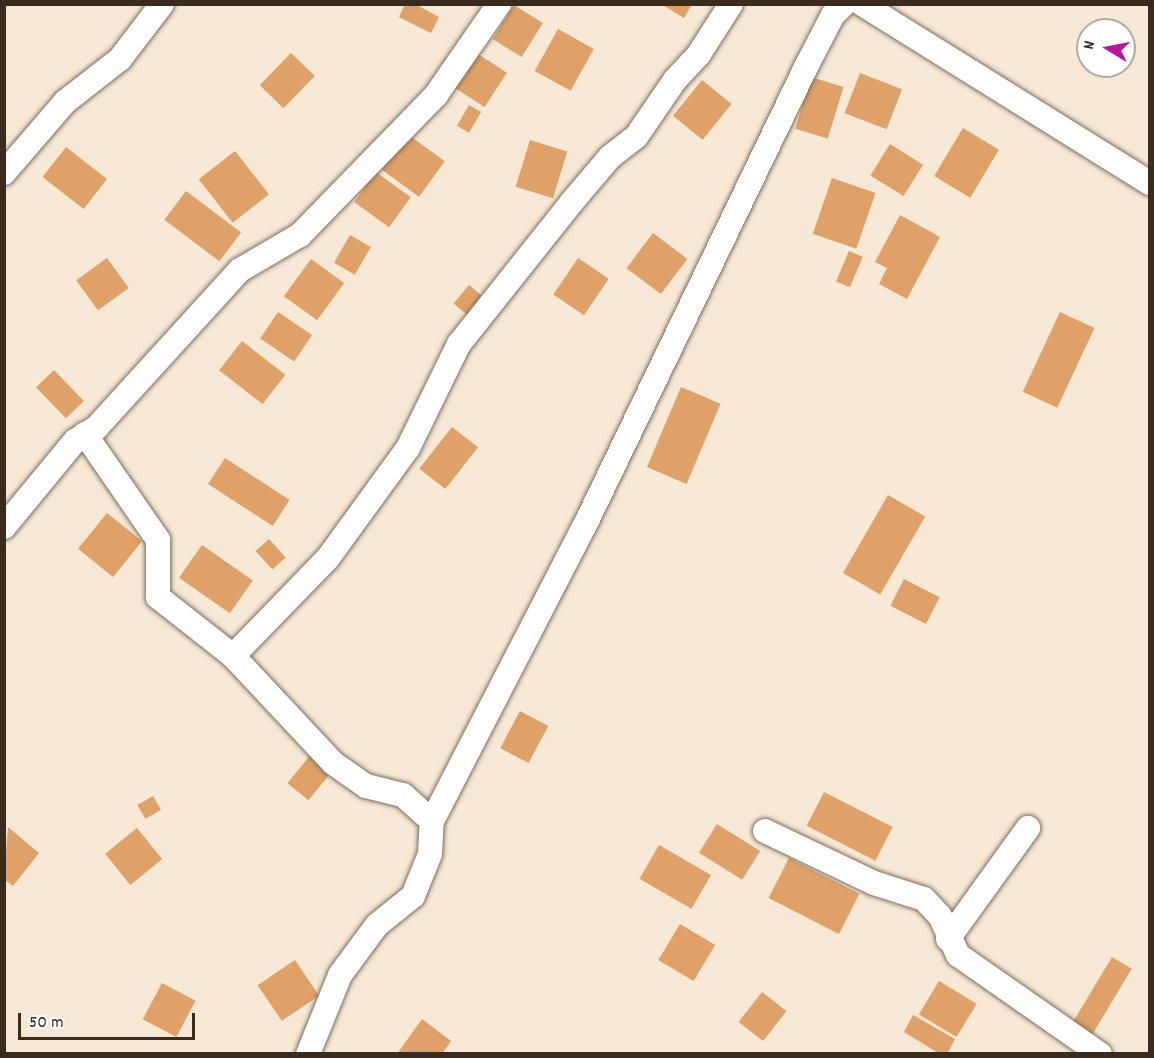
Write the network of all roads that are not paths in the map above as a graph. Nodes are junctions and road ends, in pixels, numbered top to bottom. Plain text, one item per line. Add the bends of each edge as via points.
1 (162, 4) edge
2 (499, 4) edge
3 (731, 4) edge
4 (844, 4) edge
5 (862, 4) edge
6 (4, 173) edge
7 (1149, 183) edge
8 (85, 434) junction
9 (4, 527) edge
10 (233, 656) junction
11 (432, 821) junction
12 (1028, 828) dead end
13 (765, 831) dead end
14 (948, 939) junction
15 (308, 1053) edge
16 (1100, 1053) edge

1 - 6 street via 120,59 65,102
2 - 8 street via 436,95 300,235 240,270 97,427
3 - 10 street via 699,54 675,80 636,137 610,157 459,344 408,448 328,558
4 - 11 street via 833,15 807,65 585,525
5 - 7 street
8 - 9 street
8 - 10 street via 158,540 158,597
10 - 11 street via 333,763 366,786 403,795
11 - 15 street via 430,854 413,896 377,925 340,975
12 - 14 street
13 - 14 street via 874,883 924,899 940,916
14 - 16 street via 958,955

